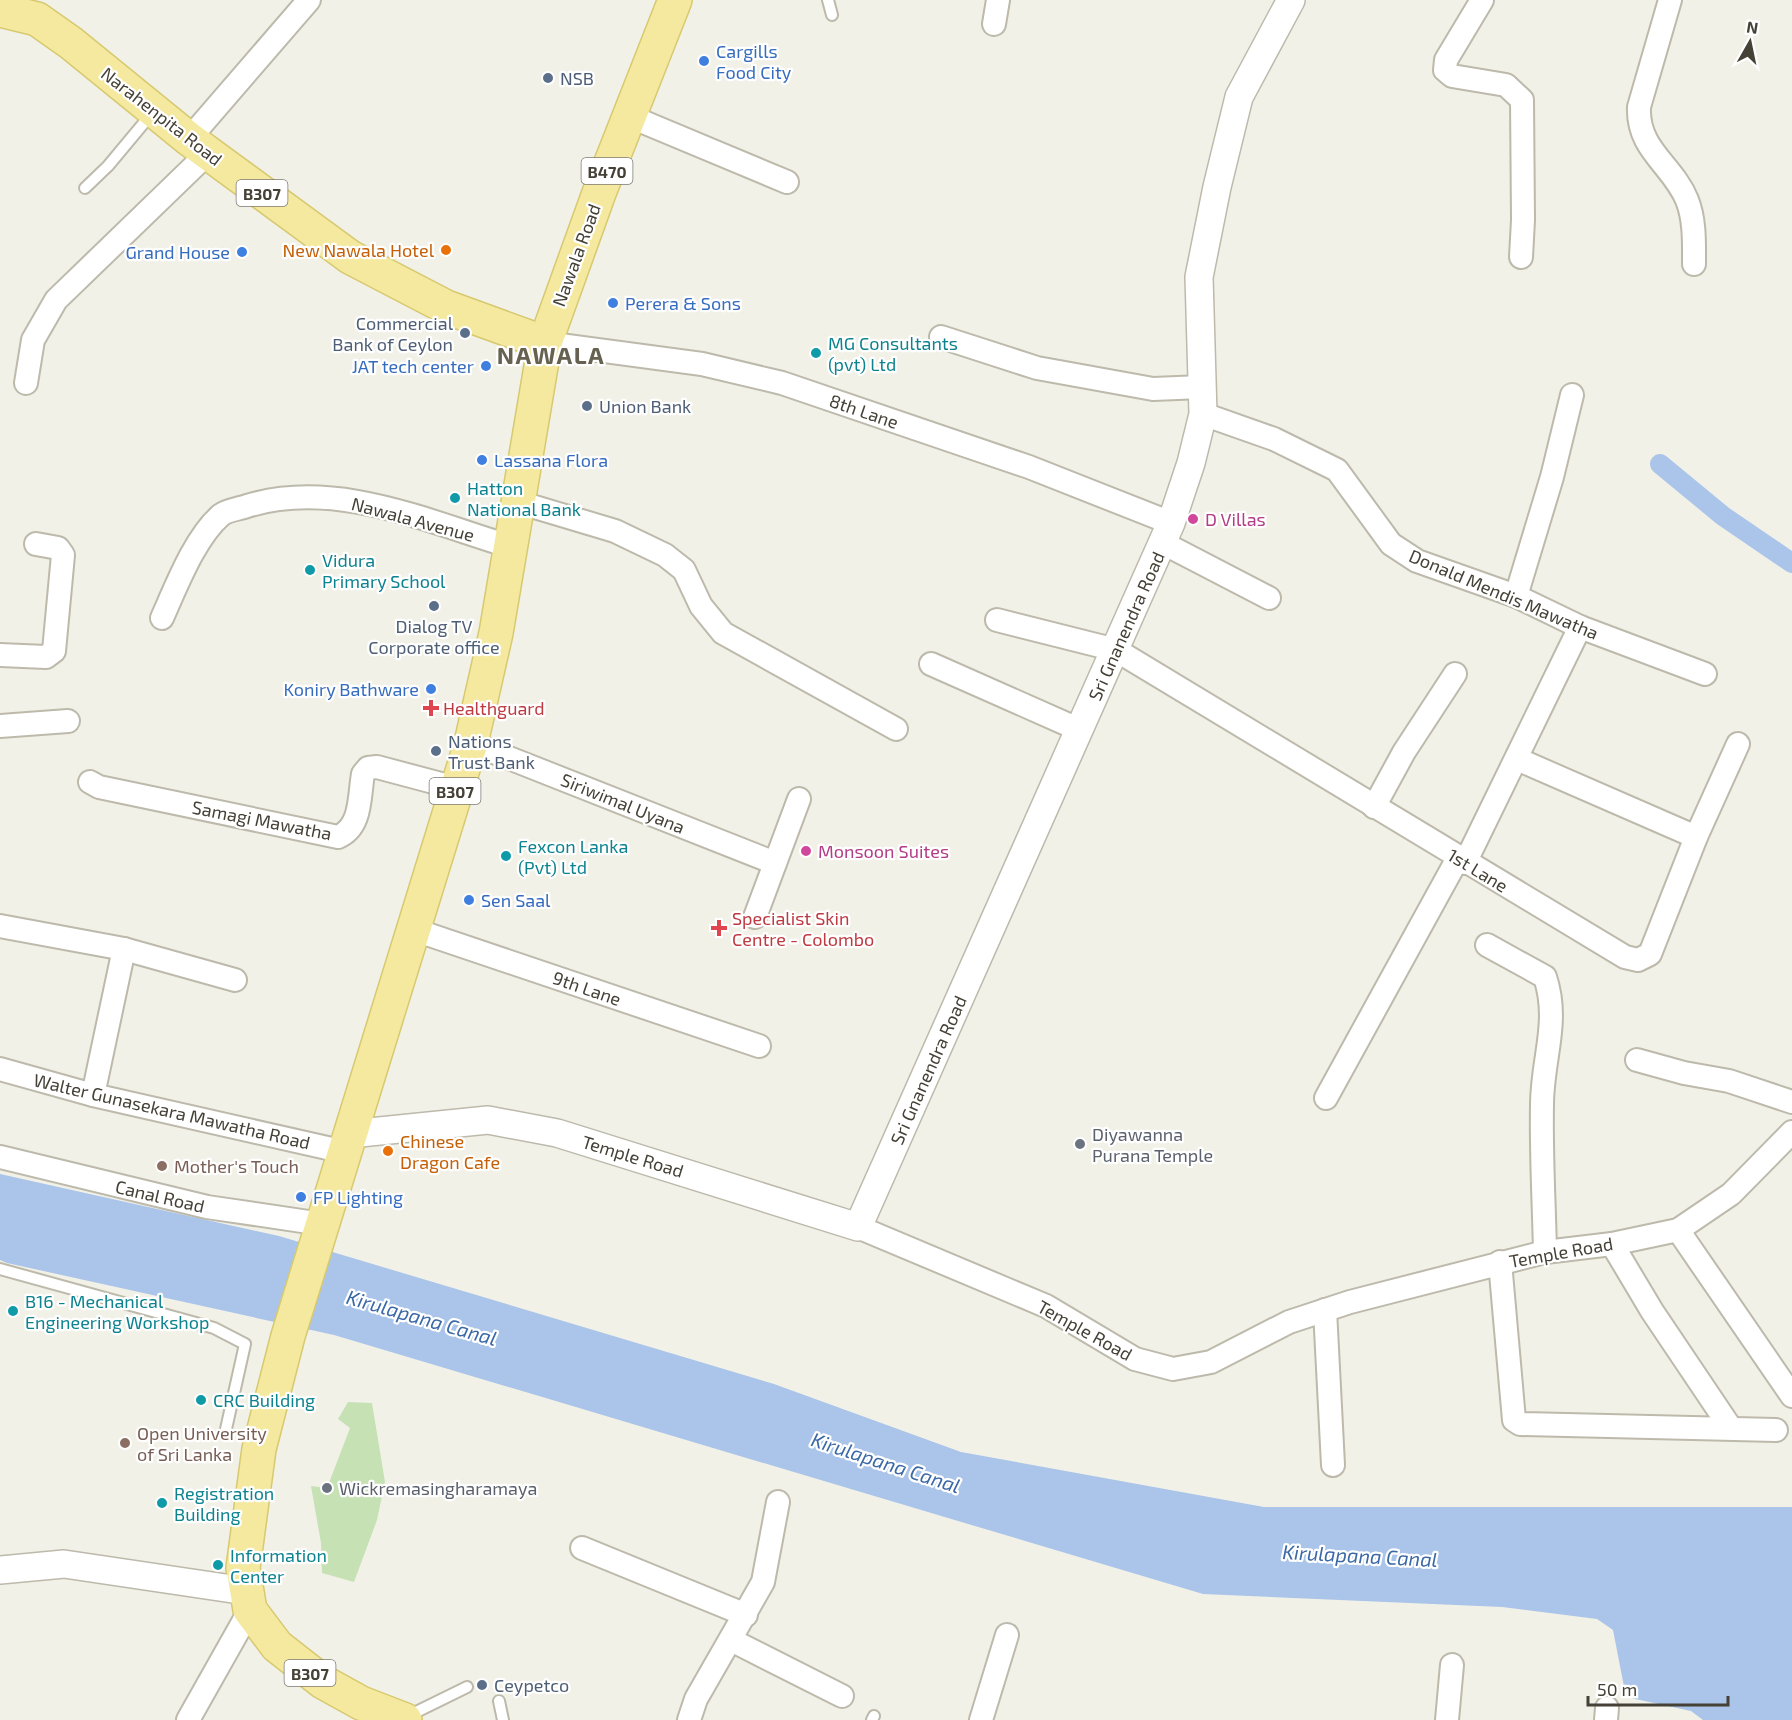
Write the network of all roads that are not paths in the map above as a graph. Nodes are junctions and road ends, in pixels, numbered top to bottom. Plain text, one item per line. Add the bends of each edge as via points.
1 (309, 0) edge
2 (675, 0) edge
3 (828, 0) edge
4 (998, 0) edge
5 (1291, 0) edge
6 (1482, 0) edge
7 (1670, 0) edge
8 (6, 6) edge
9 (832, 15) dead end
10 (994, 24) dead end
11 (154, 111) junction
12 (629, 116) junction
13 (198, 146) junction
14 (787, 182) dead end
15 (85, 188) dead end
16 (1521, 257) dead end
17 (1694, 264) dead end
18 (941, 338) dead end
19 (545, 343) junction
20 (26, 383) dead end
21 (1202, 387) junction
22 (1572, 395) dead end
23 (1203, 414) junction
24 (518, 502) junction
25 (1167, 533) junction
26 (36, 544) dead end
27 (509, 546) junction
28 (1515, 596) junction
29 (1269, 598) dead end
30 (162, 618) dead end
31 (997, 621) dead end
32 (1580, 627) junction
33 (1116, 650) junction
34 (0, 656) edge
35 (931, 664) dead end
36 (1455, 674) dead end
37 (1705, 674) dead end
38 (68, 721) dead end
39 (0, 726) edge
40 (896, 729) dead end
41 (1080, 730) junction
42 (471, 743) junction
43 (1738, 744) dead end
44 (1517, 759) junction
45 (90, 782) dead end
46 (456, 788) junction
47 (800, 799) dead end
48 (1374, 807) junction
49 (1696, 837) junction
50 (1462, 861) junction
51 (775, 863) junction
52 (755, 917) dead end
53 (0, 926) edge
54 (415, 930) junction
55 (1486, 945) dead end
56 (124, 949) junction
57 (235, 980) dead end
58 (759, 1046) dead end
59 (1637, 1060) dead end
60 (0, 1069) edge
61 (93, 1095) junction
62 (1326, 1098) dead end
63 (1792, 1102) edge
64 (1792, 1132) edge
65 (347, 1143) junction
66 (0, 1157) edge
67 (321, 1226) junction
68 (858, 1227) junction
69 (1678, 1230) junction
70 (1612, 1244) junction
71 (1545, 1252) junction
72 (1500, 1262) junction
73 (0, 1269) edge
74 (1325, 1310) junction
75 (1792, 1396) edge
76 (1730, 1428) junction
77 (226, 1429) dead end
78 (1776, 1430) dead end
79 (1333, 1465) dead end
80 (778, 1502) dead end
81 (582, 1548) dead end
82 (0, 1570) edge
83 (248, 1601) junction
84 (746, 1615) junction
85 (1007, 1635) dead end
86 (731, 1640) junction
87 (1452, 1665) dead end
88 (467, 1687) dead end
89 (842, 1696) dead end
90 (499, 1701) dead end
91 (357, 1712) edge
92 (188, 1720) edge
93 (403, 1720) edge
94 (502, 1720) edge
95 (689, 1720) edge
96 (981, 1720) edge
97 (1447, 1720) edge

1 - 13 street
2 - 12 main road, Nawala Road / B470
3 - 9 lane
4 - 10 street
5 - 21 street, Sri Gnanendra Road via 1239,98 1217,187 1199,277
6 - 16 street via 1446,60 1445,70 1452,76 1506,85 1522,100
7 - 17 street via 1638,122 1642,136 1686,198 1693,219
8 - 11 main road, Narahenpita Road / B307 via 37,19 71,43
11 - 13 main road, Narahenpita Road / B307
11 - 15 lane
12 - 14 street
12 - 19 main road, Nawala Road / B470
13 - 19 main road, Narahenpita Road / B307 via 350,257 446,307
13 - 20 street via 56,300 33,340
18 - 21 street via 1037,368 1153,389
19 - 24 main road, B307
19 - 25 street, 8th Lane via 702,364 783,383 1029,467
21 - 23 street, Sri Gnanendra Road
22 - 28 street via 1552,477
23 - 25 street, Sri Gnanendra Road
23 - 28 street, Donald Mendis Mawatha via 1274,438 1337,470 1391,544 1417,561
24 - 27 main road, B307
24 - 40 street via 615,531 665,555 684,570 701,606 723,633
25 - 29 street, 8th Lane
25 - 33 street, Sri Gnanendra Road
26 - 34 street via 58,548 63,555 54,651 46,657
27 - 30 street, Nawala Avenue via 357,501 309,497 268,500 222,514 192,553
27 - 42 main road, B307
28 - 32 street, Donald Mendis Mawatha
31 - 33 street, 1st Lane
32 - 37 street, Donald Mendis Mawatha
32 - 44 street
33 - 41 street, Sri Gnanendra Road
33 - 48 street, 1st Lane
35 - 41 street
36 - 48 street
38 - 39 street
41 - 68 street, Sri Gnanendra Road
42 - 46 main road, B307
42 - 51 street, Siriwimal Uyana
43 - 49 street, 1st Lane
44 - 49 street
44 - 50 street
45 - 46 street, Samagi Mawatha via 338,837 354,825 363,774 368,768
46 - 54 main road, B307
47 - 51 street
48 - 50 street, 1st Lane
49 - 50 street, 1st Lane via 1650,954 1638,960 1625,957
50 - 62 street
51 - 52 street
53 - 56 street
54 - 58 street, 9th Lane
54 - 65 main road, B307
55 - 71 street via 1545,977 1552,998 1542,1102
56 - 57 street
56 - 61 street
59 - 63 street via 1730,1081
60 - 61 street, Walter Gunasekara Mawatha Road
61 - 65 street, Walter Gunasekara Mawatha Road
64 - 69 street, Temple Road via 1731,1194
65 - 67 main road, B307
65 - 68 street, Temple Road via 488,1120 557,1132
66 - 67 street, Canal Road via 207,1207
67 - 83 main road, B307 via 261,1438 243,1568
68 - 74 street, Temple Road via 1046,1306 1136,1359 1173,1369 1211,1362 1289,1322
69 - 70 street, Temple Road
69 - 75 street
70 - 71 street, Temple Road
70 - 76 street
71 - 72 street, Temple Road
72 - 74 street, Temple Road
72 - 76 street via 1514,1420 1520,1424
73 - 77 lane via 214,1328 245,1344
74 - 79 street
76 - 78 street
80 - 84 street via 763,1582
81 - 84 street
82 - 83 street via 64,1564
83 - 91 main road, B307 via 277,1646
83 - 92 street
84 - 86 street
85 - 96 street
86 - 89 street
86 - 95 street via 696,1699
87 - 97 street
88 - 93 lane
90 - 94 lane
91 - 93 main road, B307

